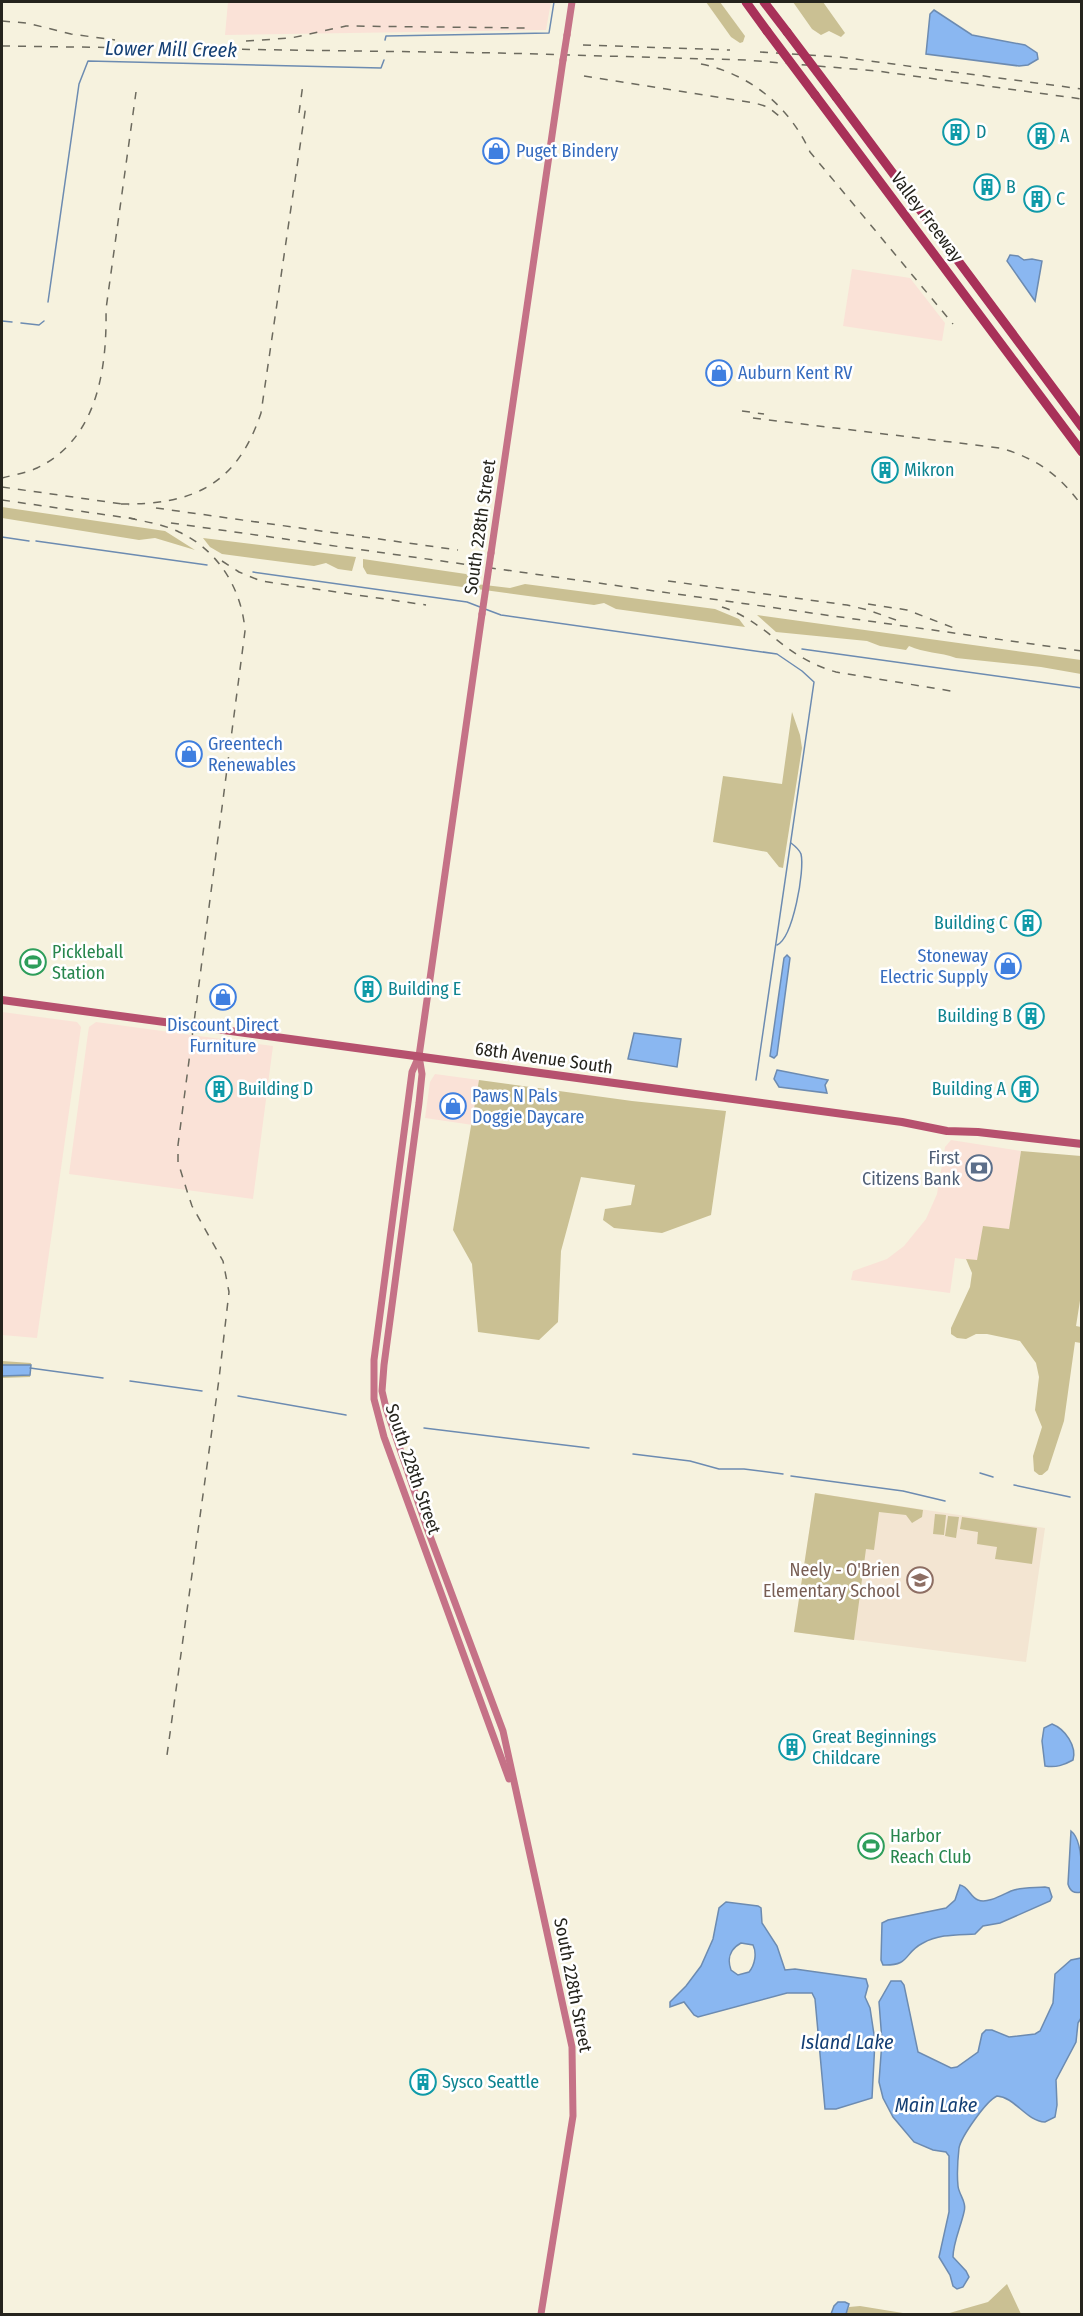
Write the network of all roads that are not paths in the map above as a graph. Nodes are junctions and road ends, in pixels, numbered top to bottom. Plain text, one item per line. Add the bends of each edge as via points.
1 (572, 2) edge
2 (746, 2) edge
3 (764, 2) edge
4 (1082, 427) edge
5 (1082, 452) edge
6 (2, 1000) edge
7 (419, 1056) junction
8 (1082, 1144) edge
9 (519, 1806) junction
10 (541, 2314) edge

1 - 7 main road, South 228th Street, bridge
2 - 5 highway, Valley Freeway, bridge
3 - 4 highway, Valley Freeway, bridge
6 - 7 main road, 68th Avenue South
7 - 8 main road, 68th Avenue South via 947,1131
7 - 9 main road, South 228th Street via 419,1103 382,1391 427,1528 503,1731
7 - 9 main road, South 228th Street via 412,1072 374,1360 374,1399 384,1437
9 - 10 main road, South 228th Street via 568,2028 574,2072 573,2116

